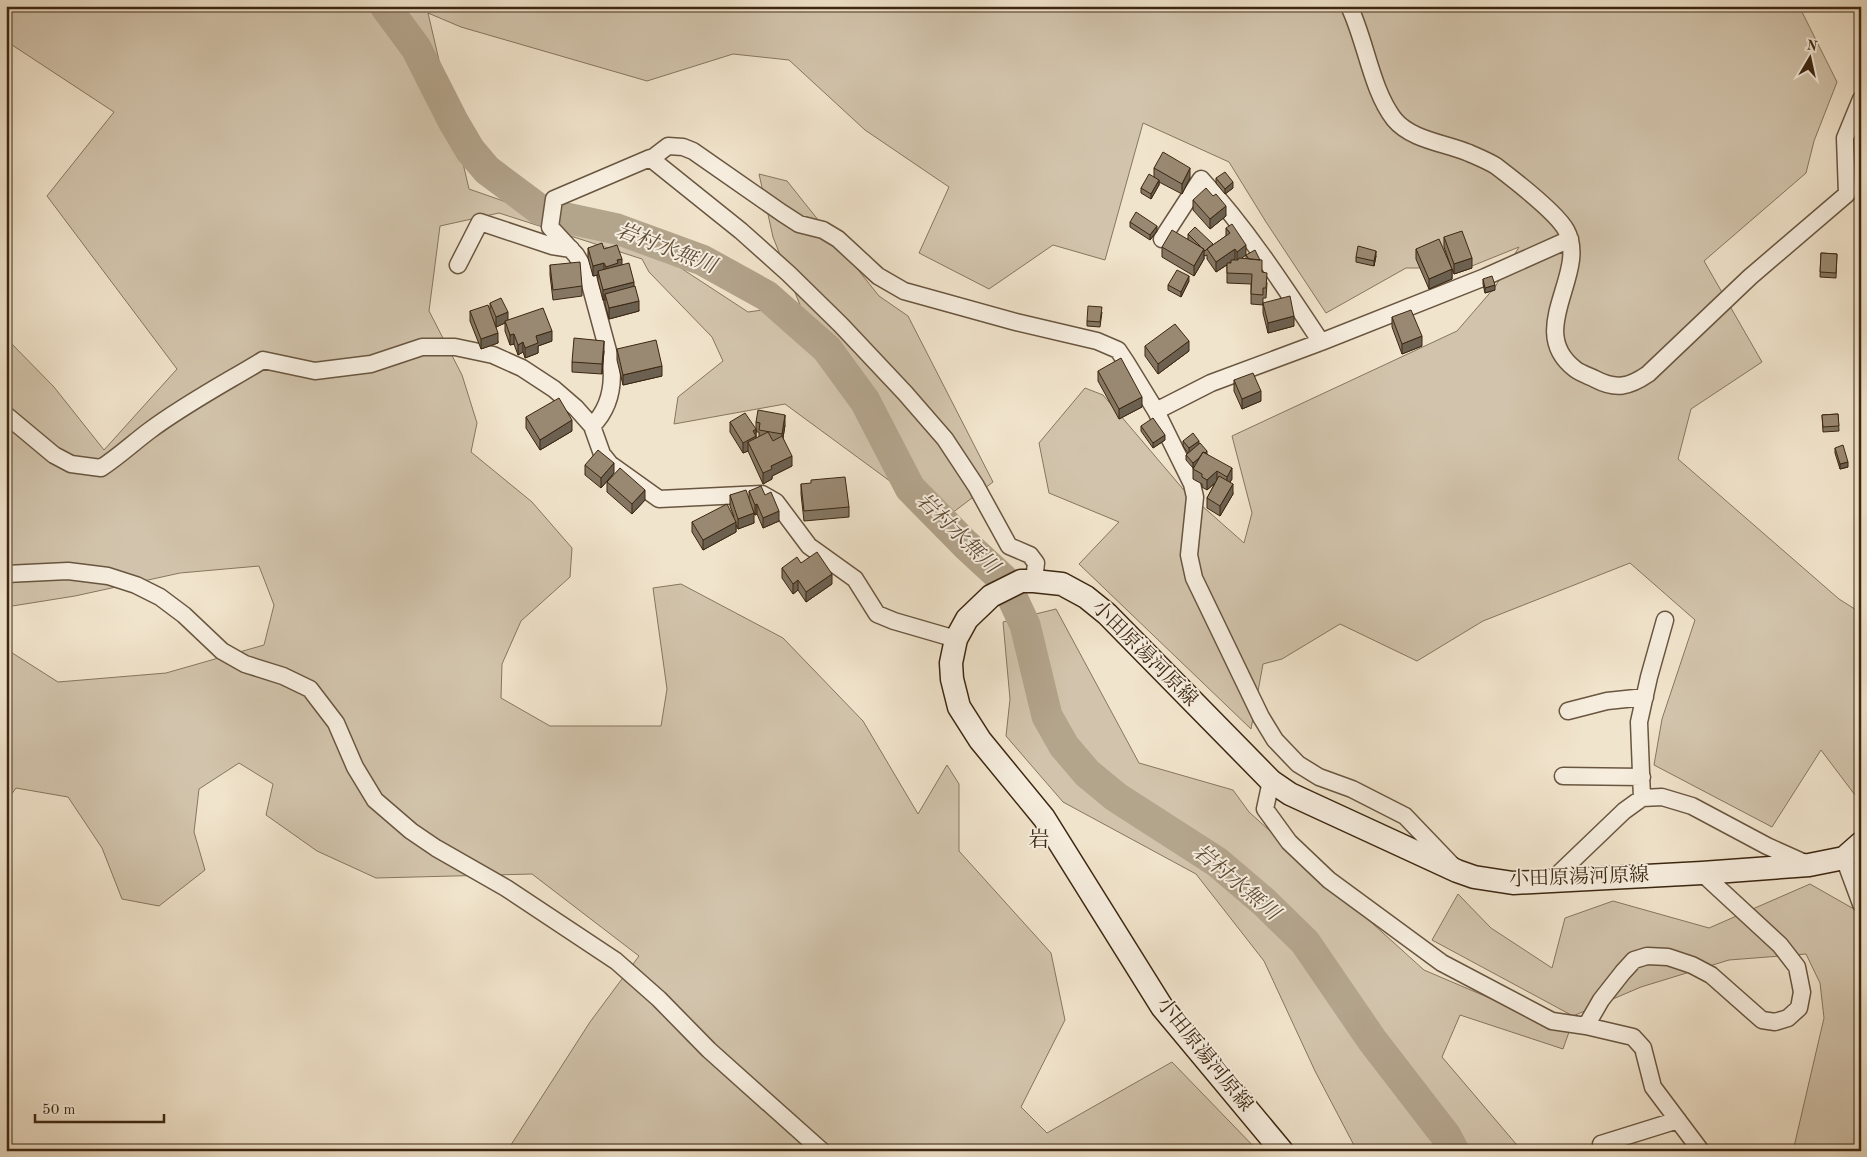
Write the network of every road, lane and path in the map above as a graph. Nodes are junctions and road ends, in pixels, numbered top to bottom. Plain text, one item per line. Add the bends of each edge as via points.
1 (1350, 6) edge
2 (1861, 99) edge
3 (651, 159) junction
4 (1162, 239) dead end
5 (1570, 239) junction
6 (571, 249) junction
7 (458, 265) dead end
8 (1322, 342) junction
9 (1156, 411) junction
10 (6, 415) edge
11 (592, 426) junction
12 (6, 574) edge
13 (1028, 581) junction
14 (1666, 620) dead end
15 (956, 639) junction
16 (1645, 697) junction
17 (1568, 711) dead end
18 (1563, 776) dead end
19 (1642, 777) junction
20 (1271, 781) junction
21 (1642, 798) junction
22 (1861, 843) edge
23 (1844, 858) junction
24 (1809, 865) junction
25 (1457, 871) junction
26 (1702, 873) junction
27 (1551, 881) junction
28 (1861, 904) edge
29 (1586, 1026) junction
30 (1678, 1120) junction
31 (822, 1151) edge
32 (1282, 1151) edge
33 (1605, 1151) edge
34 (1701, 1151) edge

1 - 5 street via 1380,94 1394,120 1413,134 1495,165 1549,212 1565,228
2 - 5 street via 1845,138 1847,194 1750,277 1635,383 1620,387 1574,368 1554,337 1572,256
3 - 6 street via 554,199 550,227
3 - 9 street via 668,146 693,151 799,224 823,230 838,239 878,276 904,291 1098,341 1118,350
3 - 13 street via 789,274 905,393 945,439 1009,546 1030,555 1036,563
4 - 8 street via 1201,179 1245,231
5 - 8 street
6 - 7 street via 552,246 480,222
6 - 11 street via 587,273 612,362 613,376 606,406
8 - 9 street via 1211,382
9 - 25 street via 1196,497 1189,555 1194,578 1248,692 1275,740 1298,764 1318,777 1352,789 1406,816
10 - 11 street via 54,455 71,464 101,468 199,397 263,360 315,371 371,364 422,346 454,347 492,355 522,368 562,395
11 - 15 street via 602,454 610,464 659,499 762,494 776,502 809,546 855,579 877,614
12 - 31 street via 68,571 108,576 136,585 160,597 184,615 222,651 245,664 310,689 336,722 355,767 375,800 410,831 506,888 616,961
13 - 15 main road, 小田原湯河原線 via 991,596 967,619
13 - 20 main road, 小田原湯河原線 via 1062,584 1107,614
14 - 16 street
15 - 32 main road, 小田原湯河原線 via 952,671 959,707 980,740 1044,818 1162,1007
16 - 17 street via 1607,701
16 - 19 street via 1639,722
18 - 19 street
19 - 21 street
20 - 25 main road, 小田原湯河原線 via 1290,794
20 - 29 street via 1265,809 1289,842 1330,880 1442,963 1552,1021
21 - 24 street via 1662,797 1692,806
21 - 27 street via 1624,811
22 - 23 main road
23 - 24 main road, 小田原湯河原線
23 - 28 street
24 - 26 main road, 小田原湯河原線
25 - 27 main road, 小田原湯河原線 via 1514,882
26 - 27 main road, 小田原湯河原線
26 - 29 street via 1780,946 1797,967 1802,992 1799,1008 1788,1018 1775,1022 1762,1020 1711,975 1668,957 1647,956 1634,960 1623,972
29 - 30 street via 1633,1037 1643,1048 1653,1087
30 - 33 street via 1601,1144
30 - 34 street

